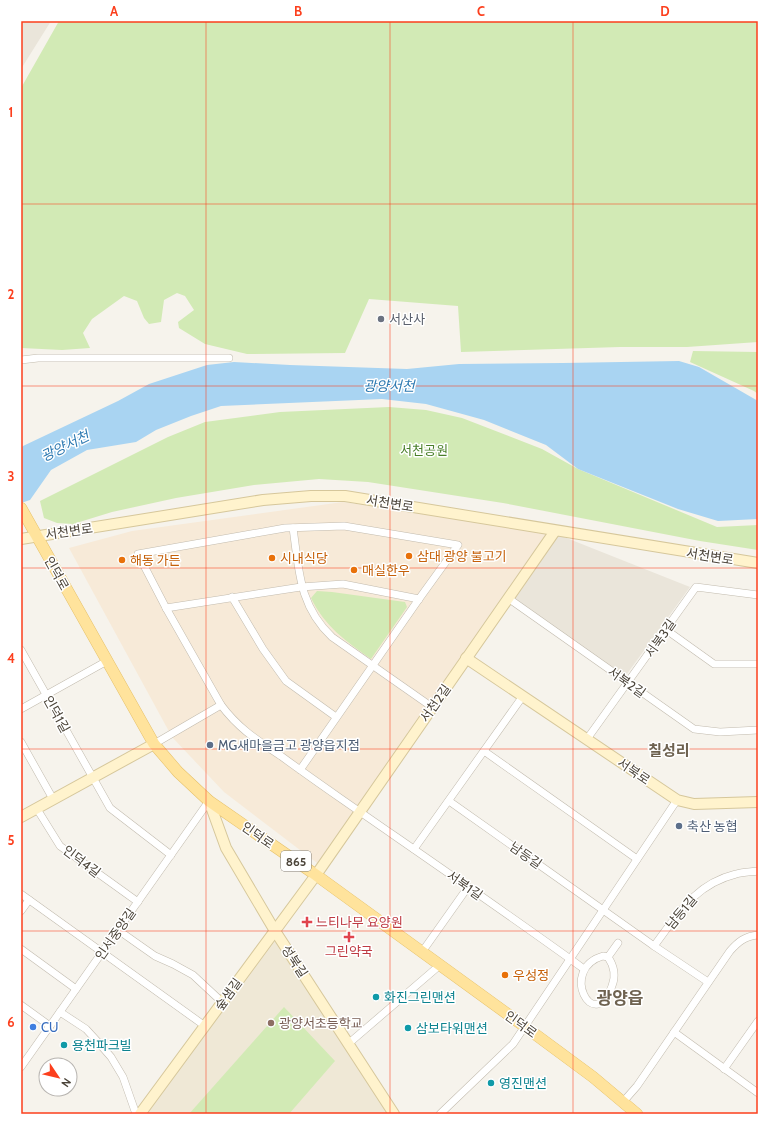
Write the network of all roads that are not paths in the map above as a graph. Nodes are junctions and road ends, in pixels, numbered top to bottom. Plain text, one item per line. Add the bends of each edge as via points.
1 (229, 358) dead end
2 (21, 360) edge
3 (21, 508) edge
4 (293, 528) junction
5 (555, 531) junction
6 (36, 536) junction
7 (21, 539) edge
8 (758, 563) edge
9 (301, 586) junction
10 (758, 595) edge
11 (232, 597) junction
12 (508, 598) junction
13 (419, 599) junction
14 (166, 608) junction
15 (665, 629) junction
16 (21, 650) edge
17 (466, 658) junction
18 (107, 661) junction
19 (758, 664) edge
20 (373, 666) junction
21 (628, 683) junction
22 (46, 694) junction
23 (523, 696) junction
24 (221, 705) junction
25 (432, 707) junction
26 (21, 709) edge
27 (336, 717) junction
28 (758, 730) edge
29 (587, 739) junction
30 (21, 742) edge
31 (154, 744) junction
32 (484, 751) junction
33 (300, 770) junction
34 (93, 778) junction
35 (53, 799) junction
36 (677, 800) junction
37 (209, 801) junction
38 (449, 801) junction
39 (758, 802) edge
40 (37, 809) junction
41 (360, 812) junction
42 (21, 817) edge
43 (414, 849) junction
44 (171, 855) junction
45 (638, 859) junction
46 (758, 871) edge
47 (316, 875) junction
48 (468, 887) junction
49 (21, 894) edge
50 (29, 900) junction
51 (138, 902) junction
52 (603, 910) junction
53 (21, 911) edge
54 (118, 930) junction
55 (275, 931) junction
56 (758, 935) edge
57 (618, 943) dead end
58 (654, 946) junction
59 (21, 949) edge
60 (102, 952) junction
61 (422, 952) junction
62 (608, 957) junction
63 (570, 959) junction
64 (440, 965) junction
65 (584, 969) junction
66 (708, 982) junction
67 (76, 989) junction
68 (222, 1002) junction
69 (21, 1005) edge
70 (60, 1012) junction
71 (758, 1021) edge
72 (50, 1026) junction
73 (205, 1026) junction
74 (524, 1026) junction
75 (674, 1032) junction
76 (348, 1044) junction
77 (22, 1062) edge
78 (724, 1069) junction
79 (758, 1093) edge
80 (623, 1102) junction
81 (136, 1114) edge
82 (140, 1114) edge
83 (394, 1114) edge
84 (440, 1114) edge
85 (637, 1114) edge

1 - 2 street
3 - 6 main road, 인덕로 / 865
4 - 9 street
4 - 13 street via 344,526 458,545
4 - 14 street, 서북1길 via 138,554
5 - 6 street, 서천변로 via 345,496 311,496 263,500
5 - 8 street, 서천변로
5 - 12 street, 서천2길
6 - 7 street, 서천변로
6 - 18 main road, 인덕로 / 865
9 - 11 street
9 - 13 street via 343,584
9 - 20 street via 309,609 322,627
10 - 15 street, 서북3길 via 696,587
11 - 14 street
11 - 27 street via 262,649 286,681
12 - 17 street, 서천2길
12 - 21 street, 서북2길
13 - 20 street
14 - 24 street, 서북1길
15 - 19 street via 714,664
15 - 21 street, 서북3길
16 - 22 street, 인덕1길
17 - 23 street, 서북로
17 - 25 street, 서천2길
18 - 22 street
18 - 31 main road, 인덕로 / 865
20 - 25 street
20 - 27 street
21 - 28 street, 서북2길 via 694,729 720,732
21 - 29 street, 서북3길
22 - 26 street
22 - 34 street, 인덕1길
23 - 29 street, 서북로
23 - 32 street
24 - 31 street
24 - 33 street, 서북1길 via 243,730
25 - 41 street, 서천2길
27 - 33 street
29 - 36 street, 서북로
30 - 35 street
31 - 34 street
31 - 37 main road, 인덕로 / 865 via 178,772
32 - 38 street
32 - 45 street
33 - 41 street, 서북1길
34 - 35 street
34 - 44 street via 110,808
35 - 40 street
36 - 39 street, 서북로 via 694,804
36 - 45 street
37 - 44 street, 인서중앙길
37 - 47 main road, 인덕로 / 865
37 - 55 street, 성북길 via 226,848
38 - 43 street
38 - 52 street, 남등길
40 - 42 street
40 - 51 street, 인덕4길 via 60,846
41 - 43 street, 서북1길
41 - 47 street, 서천2길
43 - 48 street, 서북1길
44 - 51 street, 인서중앙길
45 - 52 street
46 - 58 street, 남등1길 via 721,878 697,892
47 - 55 street, 숲샘길
47 - 61 main road, 인덕로 / 865
48 - 61 street
48 - 63 street, 서북1길
49 - 50 street
50 - 53 street
50 - 60 street
51 - 54 street, 인서중앙길
52 - 58 street, 남등길
52 - 63 street
54 - 60 street, 인서중앙길
54 - 68 street via 155,956 193,975
55 - 68 street, 숲샘길
55 - 76 street, 성북길
56 - 66 street via 741,940
57 - 62 street
58 - 66 street, 남등길
59 - 67 street
60 - 67 street, 인서중앙길
60 - 73 street
61 - 64 main road, 인덕로 / 865
62 - 65 street via 597,958
62 - 65 street via 614,969 614,980 606,999 600,1004 590,1003 585,998 581,983
63 - 65 street, 서북1길
63 - 74 street
64 - 74 main road, 인덕로 / 865
64 - 76 street
66 - 75 street
67 - 70 street, 인서중앙길
68 - 73 street, 숲샘길
69 - 72 street
70 - 72 street, 인서중앙길
70 - 81 street via 86,1029 110,1057 123,1077
71 - 78 street
72 - 77 street, 인서중앙길
73 - 82 street, 숲샘길
74 - 80 main road, 인덕로 / 865
74 - 84 street via 513,1044
75 - 78 street
75 - 80 street
76 - 83 street, 성북길
78 - 79 street
80 - 85 main road, 인덕로 / 865

